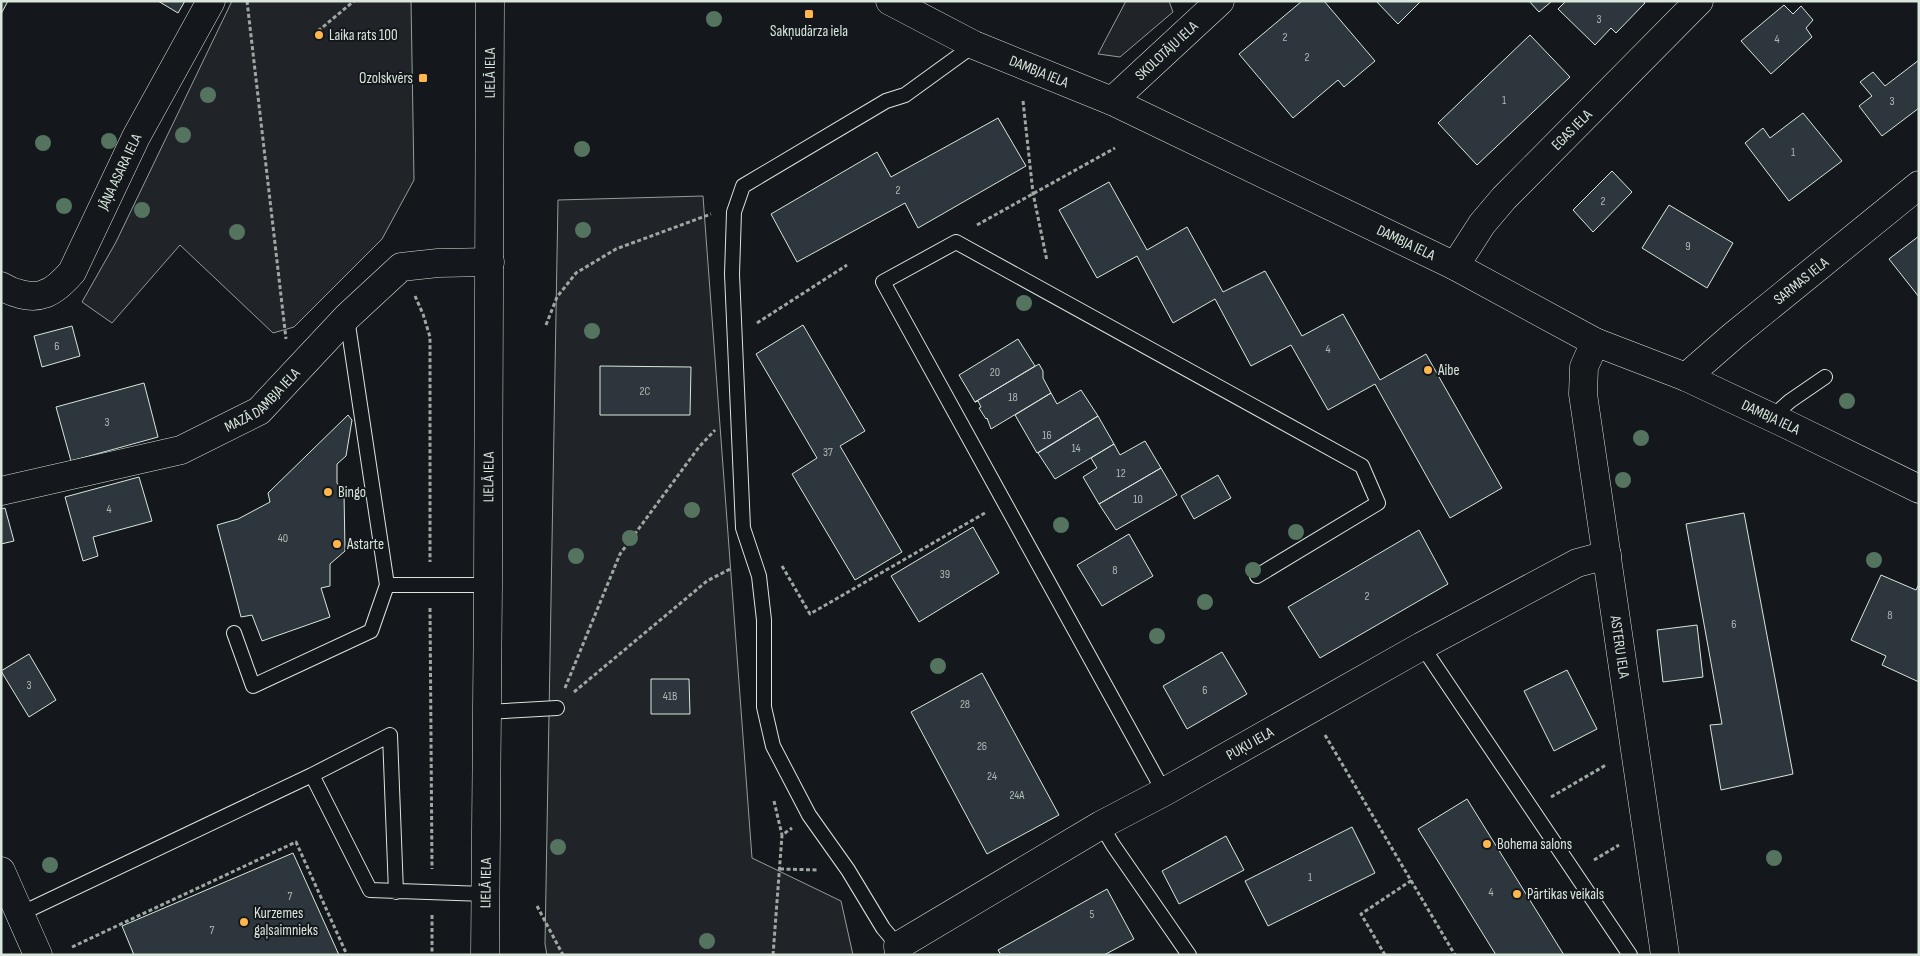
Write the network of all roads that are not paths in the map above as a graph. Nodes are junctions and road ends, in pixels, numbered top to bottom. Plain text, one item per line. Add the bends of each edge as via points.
1 (211, 1) edge
2 (490, 1) edge
3 (890, 1) edge
4 (1220, 1) edge
5 (1699, 1) edge
6 (974, 45) junction
7 (1112, 101) junction
8 (1919, 185) edge
9 (490, 262) junction
10 (1455, 266) junction
11 (1, 286) edge
12 (347, 318) junction
13 (1595, 342) junction
14 (1686, 377) junction
15 (1825, 377) dead end
16 (1772, 417) junction
17 (1919, 489) edge
18 (1, 491) edge
19 (1607, 555) junction
20 (1257, 576) dead end
21 (387, 585) junction
22 (488, 585) junction
23 (234, 633) dead end
24 (1422, 646) junction
25 (557, 708) road end
26 (486, 712) junction
27 (312, 775) junction
28 (1164, 792) junction
29 (1101, 825) junction
30 (1, 871) edge
31 (396, 892) junction
32 (485, 894) junction
33 (20, 914) junction
34 (899, 950) edge
35 (38, 955) edge
36 (485, 955) edge
37 (1189, 955) edge
38 (1630, 955) edge
39 (1665, 955) edge

1 - 11 street, JĀŅA ASARA IELA via 136,137 72,272 44,294 25,295
2 - 9 street, LIELĀ IELA
3 - 6 street, DAMBJA IELA
4 - 7 street, SKOLOTĀJU IELA
5 - 10 street, EGAS IELA via 1504,198 1482,224
6 - 7 street, DAMBJA IELA
6 - 34 lane via 905,95 886,101 744,186 734,212 732,274 744,528 758,576 764,620 764,708 773,746 809,815
7 - 10 street, DAMBJA IELA
8 - 14 street, SARMAS IELA
9 - 12 street, MAZĀ DAMBJA IELA via 401,267
9 - 22 street, LIELĀ IELA
10 - 13 street, DAMBJA IELA
12 - 18 street, MAZĀ DAMBJA IELA via 259,411 182,450
12 - 21 lane
13 - 14 street, DAMBJA IELA
13 - 19 street, ASTERU IELA via 1584,367 1583,394
14 - 16 street, DAMBJA IELA
15 - 16 lane
16 - 17 street, DAMBJA IELA
19 - 24 street, PUĶU IELA via 1577,563
19 - 39 street, ASTERU IELA
20 - 28 lane via 1378,503 1362,466 956,242 883,282
21 - 22 lane
21 - 23 lane via 371,631 252,686
22 - 26 street, LIELĀ IELA
24 - 28 street, PUĶU IELA
24 - 38 lane
25 - 26 lane
26 - 32 street, LIELĀ IELA
27 - 31 lane via 370,890
27 - 31 lane via 390,735
27 - 33 lane
28 - 29 street, PUĶU IELA
29 - 34 street, PUĶU IELA
29 - 37 lane
30 - 33 street
31 - 32 lane
32 - 36 street, LIELĀ IELA
33 - 35 street

